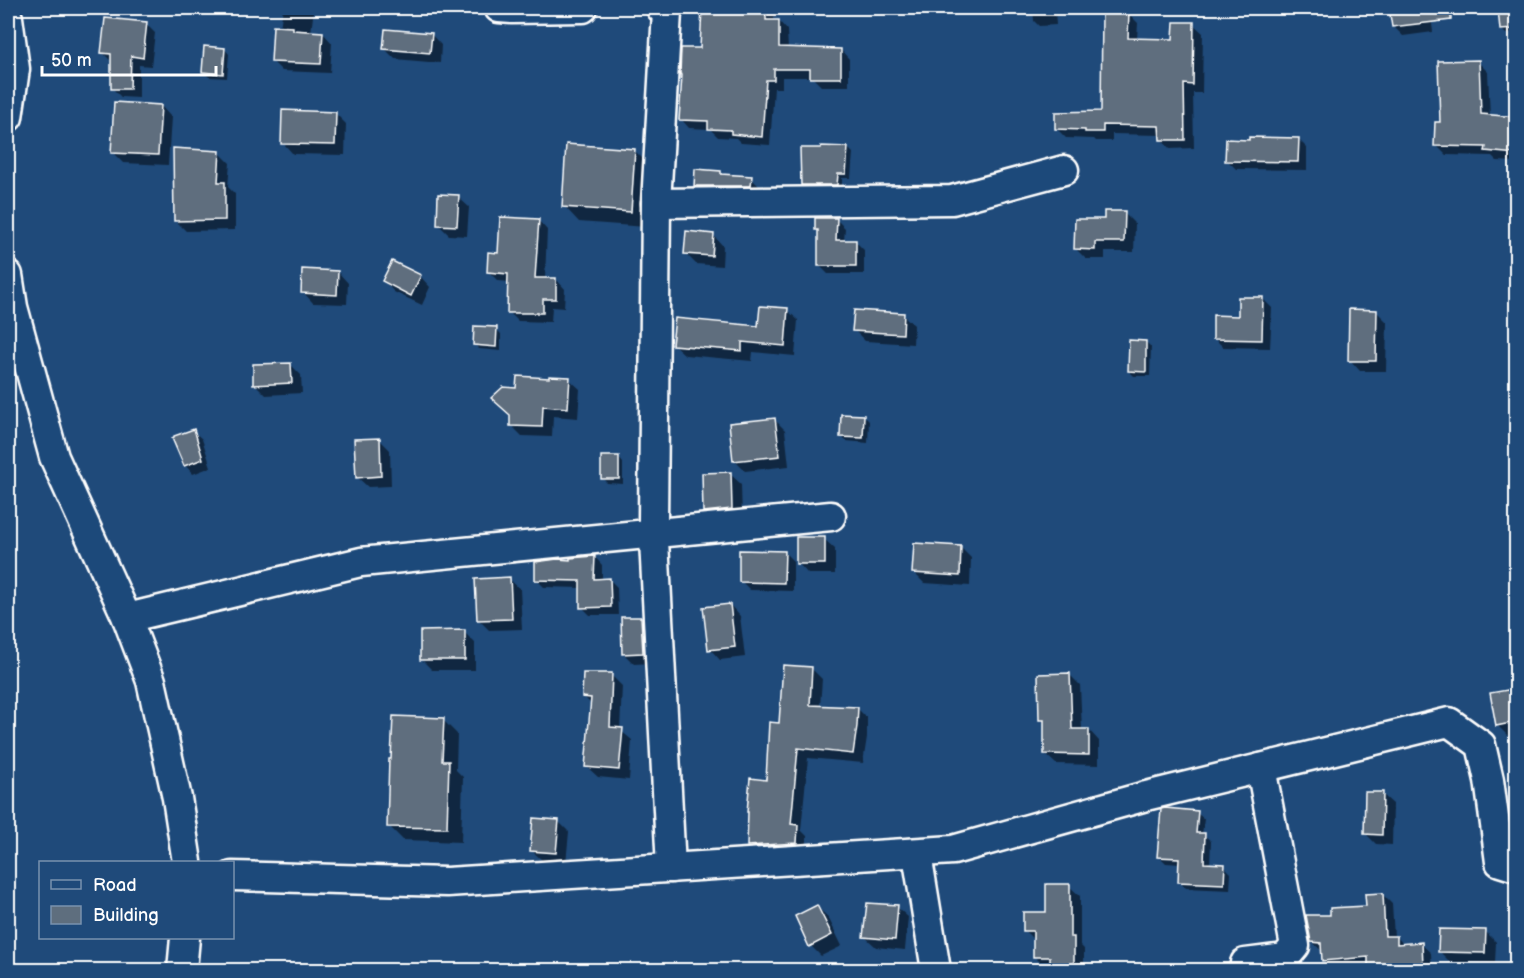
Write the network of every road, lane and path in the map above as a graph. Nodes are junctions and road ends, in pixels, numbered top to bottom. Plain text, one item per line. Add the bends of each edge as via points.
1 (508, 8) edge
2 (584, 8) edge
3 (661, 8) edge
4 (8, 18) edge
5 (8, 117) edge
6 (1064, 170) dead end
7 (656, 203) junction
8 (8, 275) edge
9 (831, 516) dead end
10 (654, 533) junction
11 (127, 618) junction
12 (1261, 768) junction
13 (917, 854) junction
14 (187, 861) edge
15 (1516, 867) edge
16 (671, 868) junction
17 (234, 876) edge
18 (185, 939) edge
19 (1245, 963) dead end
20 (182, 970) edge
21 (936, 970) edge

1 - 2 street
3 - 7 street via 667,12
4 - 5 street via 15,69
6 - 7 street via 952,200
7 - 10 street
8 - 11 street via 54,457
9 - 10 street
10 - 11 street via 361,562
10 - 16 street
11 - 14 street via 151,681
12 - 13 street via 953,850
12 - 15 street via 1449,722 1481,745 1500,862
12 - 19 street via 1294,946 1285,958
13 - 16 street
13 - 21 street
16 - 17 street via 447,882
18 - 20 street

